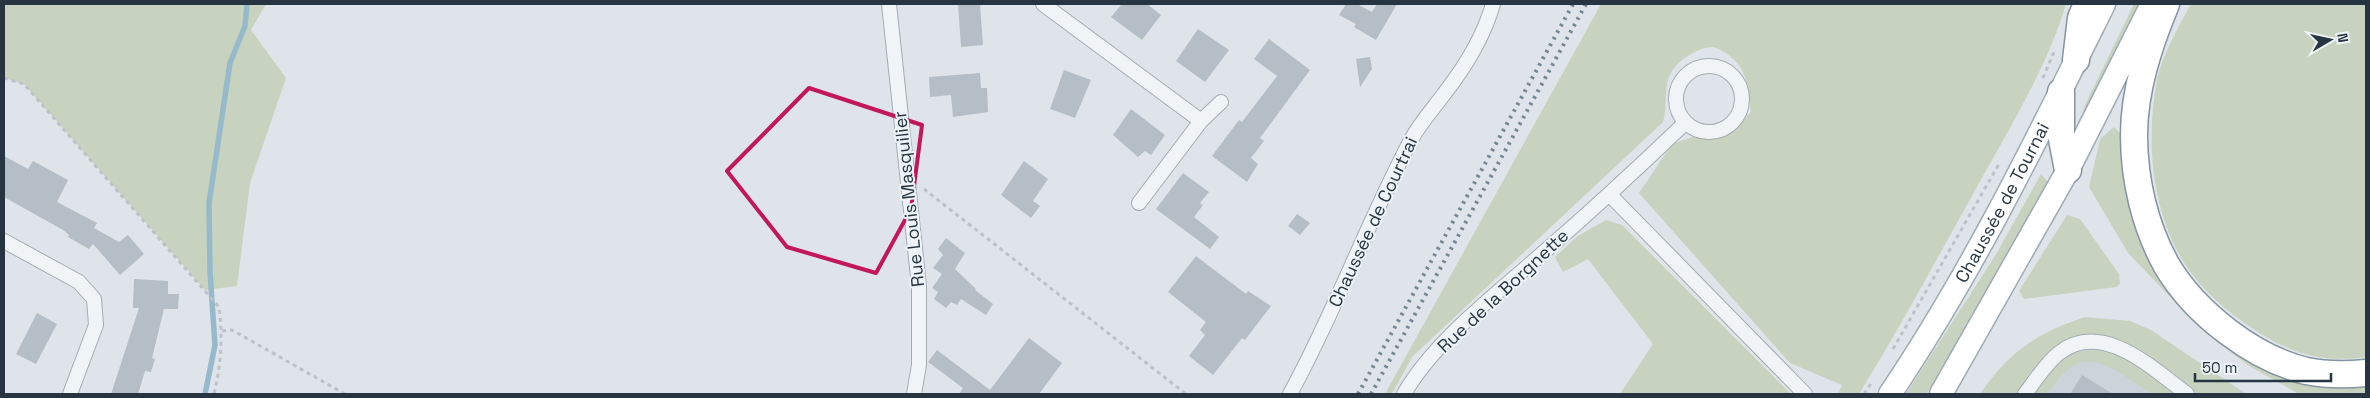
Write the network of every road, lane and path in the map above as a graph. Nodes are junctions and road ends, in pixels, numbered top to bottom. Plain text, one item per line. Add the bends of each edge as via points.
1 (889, 4) edge
2 (1043, 4) edge
3 (1493, 4) edge
4 (2087, 4) edge
5 (2104, 4) edge
6 (2152, 4) edge
7 (2166, 4) edge
8 (2066, 52) junction
9 (4, 78) edge
10 (2050, 88) junction
11 (1221, 102) dead end
12 (1201, 121) junction
13 (1685, 123) junction
14 (2004, 155) dead end
15 (2068, 170) junction
16 (908, 181) junction
17 (1610, 195) junction
18 (1139, 204) dead end
19 (4, 241) edge
20 (222, 330) junction
21 (1889, 355) dead end
22 (2366, 374) edge
23 (1882, 386) edge
24 (70, 394) edge
25 (214, 394) edge
26 (345, 394) edge
27 (914, 394) edge
28 (1186, 394) edge
29 (1290, 394) edge
30 (1404, 394) edge
31 (1805, 394) edge
32 (1864, 394) edge
33 (1941, 394) edge
34 (2025, 394) edge
35 (2187, 394) edge

1 - 16 street, Rue Louis Masquilier
2 - 12 street
3 - 29 street, Chaussée de Courtrai via 1468,59 1416,130
4 - 8 highway
5 - 8 main road, Chaussée de Tournai
6 - 15 main road
7 - 22 highway via 2141,80 2134,135 2138,184 2146,218 2168,266 2196,304 2224,329 2266,357 2306,371
8 - 10 main road, Chaussée de Tournai
8 - 10 path
9 - 20 path via 24,84 205,290 219,307
10 - 15 highway
10 - 23 main road, Chaussée de Tournai via 1979,248 1922,346
11 - 12 street
12 - 18 street
13 - 13 street via 1700,132 1715,132 1730,125 1739,114 1742,101 1741,88 1734,77 1723,68 1712,65 1685,75 1678,85 1675,101
13 - 17 street, Rue de la Borgnette
14 - 21 path
15 - 33 main road
16 - 27 street, Rue Louis Masquilier via 918,286 919,365
16 - 28 path via 920,186
17 - 30 street, Rue de la Borgnette via 1466,321 1414,377
17 - 31 street
19 - 24 street via 79,282 94,299 96,325
20 - 25 path
20 - 26 path via 232,330
23 - 32 path
34 - 35 street via 2059,353 2082,341 2112,344 2136,356

